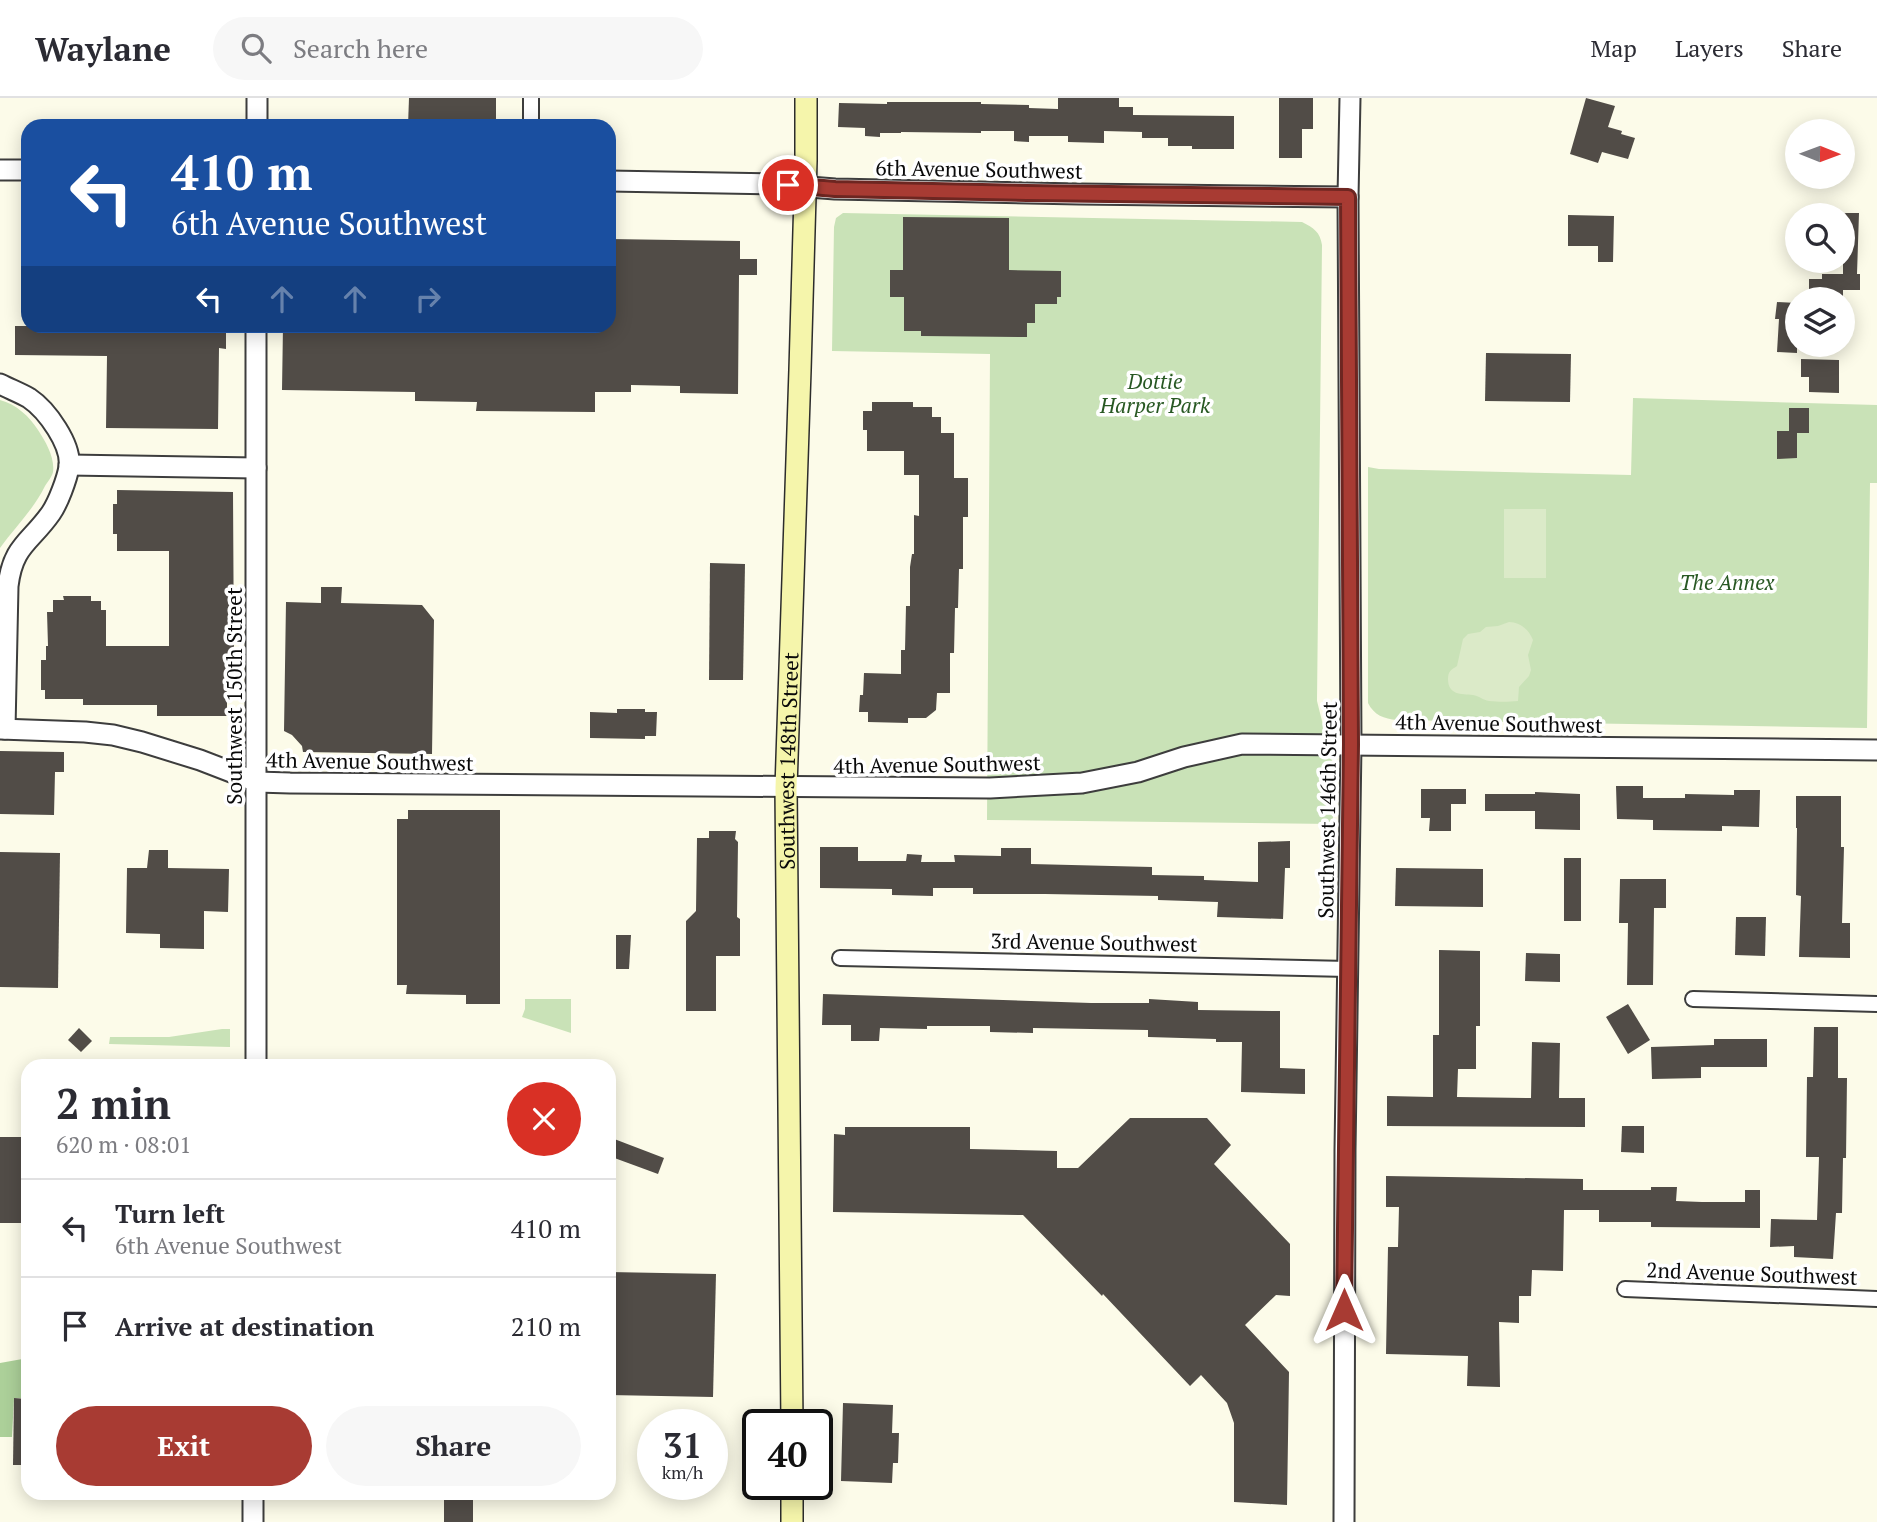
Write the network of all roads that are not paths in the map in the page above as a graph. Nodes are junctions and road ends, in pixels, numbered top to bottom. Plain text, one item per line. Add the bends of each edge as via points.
1 (257, 98) edge
2 (531, 98) edge
3 (806, 98) edge
4 (1350, 98) edge
5 (257, 119) edge
6 (531, 119) edge
7 (0, 170) edge
8 (21, 170) edge
9 (616, 181) edge
10 (804, 187) junction
11 (1348, 197) junction
12 (256, 333) edge
13 (0, 384) edge
14 (69, 465) junction
15 (257, 468) junction
16 (3, 729) edge
17 (1351, 744) junction
18 (1877, 750) edge
19 (257, 782) junction
20 (786, 788) junction
21 (840, 958) dead end
22 (1348, 969) junction
23 (1693, 999) dead end
24 (1877, 1004) edge
25 (256, 1059) edge
26 (1625, 1289) dead end
27 (1877, 1299) edge
28 (792, 1409) edge
29 (253, 1500) edge
30 (792, 1500) edge
31 (253, 1522) edge
32 (792, 1522) edge
33 (1344, 1522) edge

1 - 5 street
2 - 6 street
3 - 10 main road, Southwest 148th Street
4 - 11 street, Southwest 146th Street
7 - 8 street
9 - 10 street, 6th Avenue Southwest
10 - 11 street, 6th Avenue Southwest
10 - 20 main road, Southwest 148th Street
11 - 17 street, Southwest 146th Street
12 - 15 street, Southwest 150th Street
13 - 14 street via 42,409 59,431
14 - 15 street
14 - 16 street via 52,512 15,557 10,572
15 - 19 street, Southwest 150th Street
16 - 19 street, 4th Avenue Southwest via 85,732 132,740
17 - 18 street, 4th Avenue Southwest
17 - 20 street, 4th Avenue Southwest via 1242,744 1083,783
17 - 22 street, Southwest 146th Street
19 - 20 street, 4th Avenue Southwest
19 - 25 street, Southwest 150th Street
20 - 28 main road, Southwest 148th Street
21 - 22 street, 3rd Avenue Southwest
22 - 33 street, Southwest 146th Street
23 - 24 street
26 - 27 street, 2nd Avenue Southwest
29 - 31 street
30 - 32 main road

